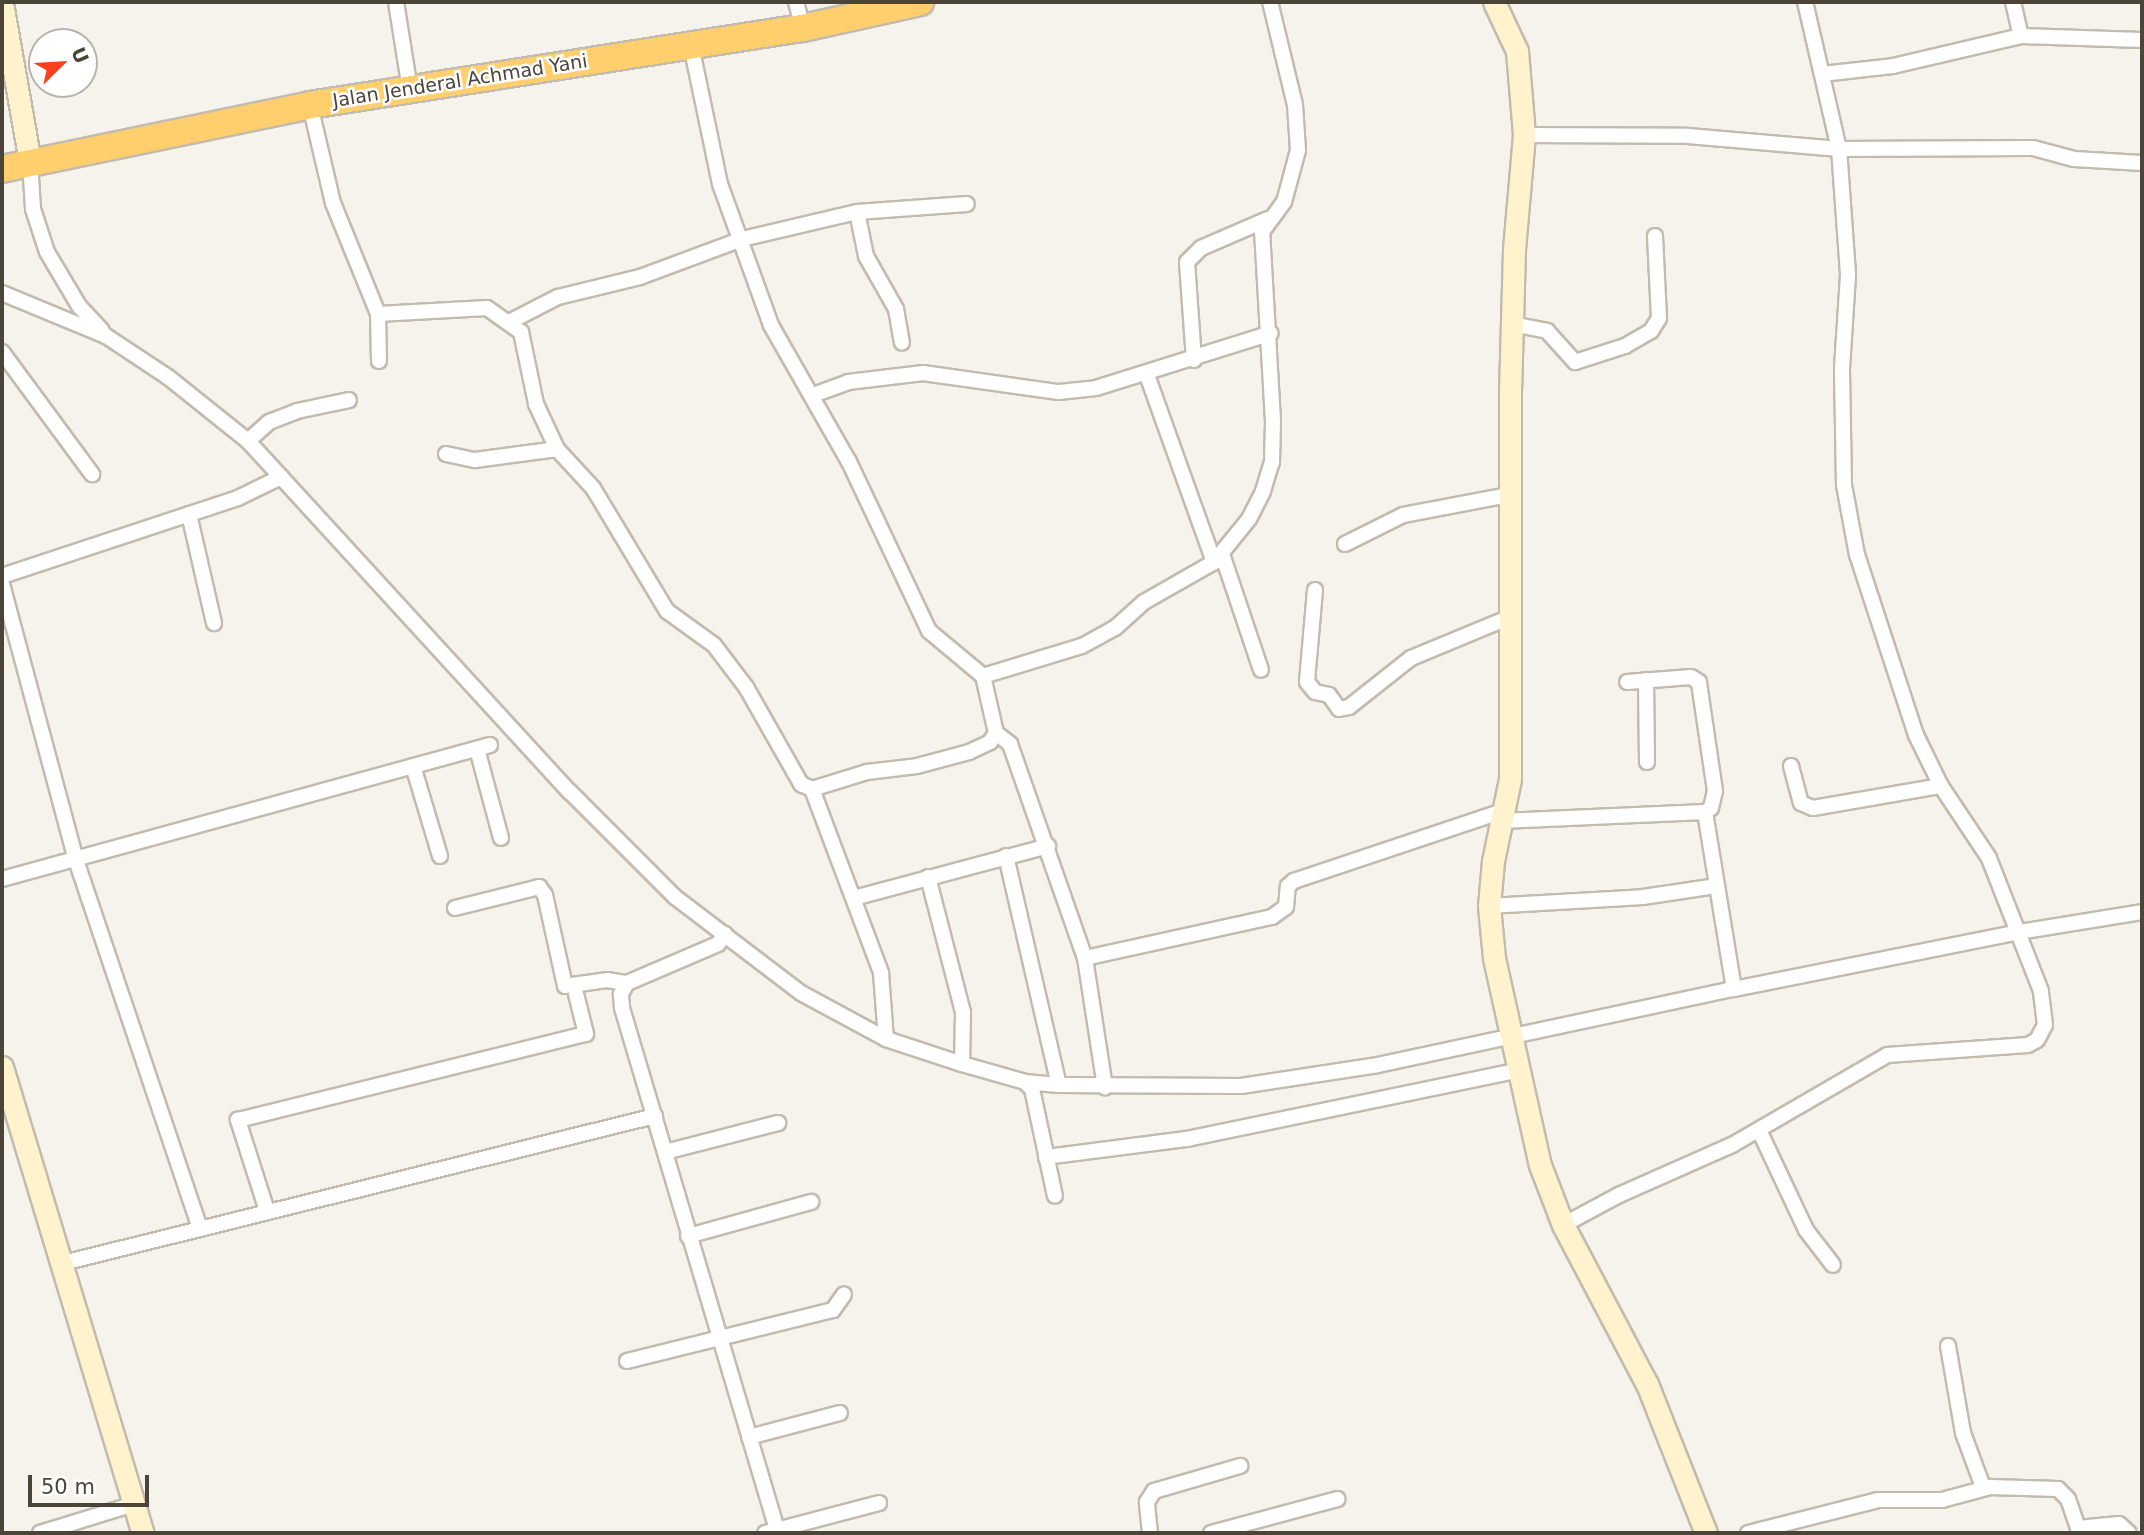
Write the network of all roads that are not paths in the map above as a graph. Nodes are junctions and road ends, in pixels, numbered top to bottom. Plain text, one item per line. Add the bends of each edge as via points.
1 (396, 2) edge
2 (796, 2) edge
3 (920, 2) edge
4 (1270, 2) edge
5 (1494, 2) edge
6 (1805, 2) edge
7 (2013, 2) edge
8 (2, 3) edge
9 (803, 27) junction
10 (2021, 36) junction
11 (2142, 40) edge
12 (691, 45) junction
13 (1822, 74) junction
14 (410, 89) junction
15 (310, 105) junction
16 (1524, 135) junction
17 (1839, 149) junction
18 (30, 162) junction
19 (2142, 163) edge
20 (2, 169) edge
21 (967, 204) dead end
22 (857, 212) junction
23 (1268, 219) junction
24 (1655, 236) dead end
25 (742, 239) junction
26 (2, 293) edge
27 (377, 314) junction
28 (511, 321) junction
29 (1512, 324) junction
30 (1271, 333) junction
31 (106, 337) junction
32 (902, 342) dead end
33 (2, 352) edge
34 (1194, 360) junction
35 (379, 361) dead end
36 (1147, 375) junction
37 (813, 395) junction
38 (349, 400) dead end
39 (248, 441) junction
40 (557, 449) junction
41 (446, 454) dead end
42 (92, 474) dead end
43 (281, 477) junction
44 (1509, 495) junction
45 (189, 514) junction
46 (1345, 544) dead end
47 (1218, 558) junction
48 (2, 576) edge
49 (2, 584) edge
50 (1315, 590) dead end
51 (1510, 617) junction
52 (214, 623) dead end
53 (1261, 670) dead end
54 (983, 676) junction
55 (1646, 680) junction
56 (1627, 682) dead end
57 (996, 733) junction
58 (1647, 762) dead end
59 (413, 766) junction
60 (1791, 766) dead end
61 (1941, 786) junction
62 (813, 789) junction
63 (1705, 812) junction
64 (1502, 816) junction
65 (501, 838) dead end
66 (1048, 846) junction
67 (440, 856) dead end
68 (1006, 856) junction
69 (75, 857) junction
70 (928, 877) junction
71 (2, 879) edge
72 (1717, 887) junction
73 (854, 898) junction
74 (1489, 906) junction
75 (455, 908) dead end
76 (2142, 912) edge
77 (2019, 932) junction
78 (724, 934) junction
79 (1085, 958) junction
80 (627, 983) junction
81 (1734, 989) junction
82 (576, 994) dead end
83 (1512, 1038) junction
84 (886, 1039) junction
85 (962, 1064) junction
86 (2, 1067) edge
87 (1520, 1070) junction
88 (1025, 1082) junction
89 (1059, 1085) junction
90 (1105, 1087) junction
91 (654, 1116) junction
92 (778, 1123) dead end
93 (1759, 1130) junction
94 (665, 1152) junction
95 (1046, 1157) junction
96 (1055, 1196) dead end
97 (811, 1202) dead end
98 (267, 1211) junction
99 (1563, 1225) junction
100 (200, 1228) junction
101 (688, 1236) junction
102 (63, 1263) junction
103 (1833, 1265) dead end
104 (844, 1294) dead end
105 (716, 1336) junction
106 (1948, 1346) dead end
107 (627, 1361) dead end
108 (840, 1413) dead end
109 (749, 1437) junction
110 (1240, 1466) dead end
111 (1983, 1487) junction
112 (1338, 1499) dead end
113 (879, 1503) dead end
114 (134, 1504) junction
115 (773, 1532) edge
116 (41, 1533) edge
117 (143, 1533) edge
118 (1149, 1533) edge
119 (1211, 1533) edge
120 (1706, 1533) edge
121 (1748, 1533) edge
122 (2130, 1533) edge

1 - 14 street
2 - 9 street
3 - 9 highway, Jalan Jenderal Achmad Yani
4 - 23 street via 1295,105 1298,150 1284,202
5 - 16 street via 1517,51
6 - 13 street
7 - 10 street
8 - 18 street
9 - 12 highway, Jalan Jenderal Achmad Yani
10 - 11 street
10 - 13 street via 1893,66
12 - 14 highway, Jalan Jenderal Achmad Yani
12 - 25 street via 720,184
13 - 17 street
14 - 15 highway, Jalan Jenderal Achmad Yani
15 - 18 highway, Jalan Jenderal Achmad Yani
15 - 27 street via 333,203
16 - 17 street via 1688,136
16 - 29 street
17 - 19 street via 2033,148 2074,159
17 - 61 street via 1848,274 1842,368 1844,485 1857,555 1916,735
18 - 20 highway, Jalan Jenderal Achmad Yani
18 - 31 street via 33,209 47,252 79,306
21 - 22 street
22 - 25 street
22 - 32 street via 866,256 896,309
23 - 30 street via 1262,232 1262,257
23 - 34 street via 1201,248 1187,262
24 - 29 street via 1659,318 1651,331 1625,346 1576,362 1547,331
25 - 28 street via 640,277 568,293
25 - 37 street via 771,325
26 - 31 street
27 - 28 street via 487,308
27 - 35 street
28 - 40 street via 528,350 536,404
29 - 44 street
30 - 34 street
30 - 47 street via 1272,462 1249,519
31 - 39 street via 169,377
33 - 42 street
34 - 36 street
36 - 37 street via 1059,392 954,376 881,375
36 - 47 street
37 - 54 street via 929,631
38 - 39 street via 288,414 269,422
39 - 43 street
40 - 41 street via 475,460
40 - 62 street via 593,488 667,611 714,645 746,687 801,784
43 - 45 street
43 - 78 street via 570,792 675,897
44 - 46 street via 1403,515
44 - 51 street
45 - 48 street
45 - 52 street
47 - 53 street
47 - 54 street via 1082,646
49 - 69 street
50 - 51 street via 1307,682 1315,692 1329,695 1339,709 1411,659
51 - 64 street via 1510,779
54 - 57 street
55 - 56 street
55 - 58 street
55 - 63 street via 1691,677 1699,682 1715,791 1715,803
57 - 62 street via 990,742 969,752 917,766 867,772
57 - 66 street via 1010,744
59 - 65 street via 483,747
59 - 67 street
59 - 69 street
60 - 61 street via 1801,803 1813,808
61 - 77 street via 1989,858
62 - 73 street
63 - 64 street
63 - 72 street
64 - 74 street
64 - 79 street via 1294,881 1288,886 1286,907 1272,917
66 - 68 street
66 - 79 street
68 - 70 street
68 - 89 street
69 - 71 street
69 - 100 street
70 - 73 street
70 - 85 street via 963,1012
72 - 74 street via 1643,897
72 - 81 street
73 - 84 street via 881,973
74 - 83 street via 1494,958
75 - 80 street via 539,887 545,895 565,986 607,980
76 - 77 street
77 - 81 street
77 - 93 street via 2045,1017 2037,1040 2028,1045 1888,1055
78 - 80 street via 718,944
78 - 84 street via 801,993
79 - 90 street
80 - 91 street via 621,994 622,1008
81 - 83 street
82 - 98 street via 586,1034 238,1120
83 - 87 street
83 - 90 street via 1241,1086
84 - 85 street
85 - 88 street
86 - 102 street
87 - 95 street via 1187,1139
87 - 99 street via 1540,1165
88 - 89 street
88 - 95 street via 1032,1089
89 - 90 street
91 - 94 street
91 - 98 street
92 - 94 street
93 - 99 street
93 - 103 street via 1806,1230
94 - 101 street
95 - 96 street
97 - 101 street
98 - 100 street
99 - 120 street via 1647,1384
100 - 102 street
101 - 105 street
102 - 114 street
104 - 105 street via 833,1310
105 - 107 street
105 - 109 street
106 - 111 street via 1963,1433
108 - 109 street
109 - 115 street
110 - 118 street via 1154,1492 1147,1502
111 - 121 street via 1941,1500 1878,1500
111 - 122 street via 2058,1489 2068,1499 2078,1528 2119,1524
112 - 119 street
113 - 115 street
114 - 116 street
114 - 117 street

